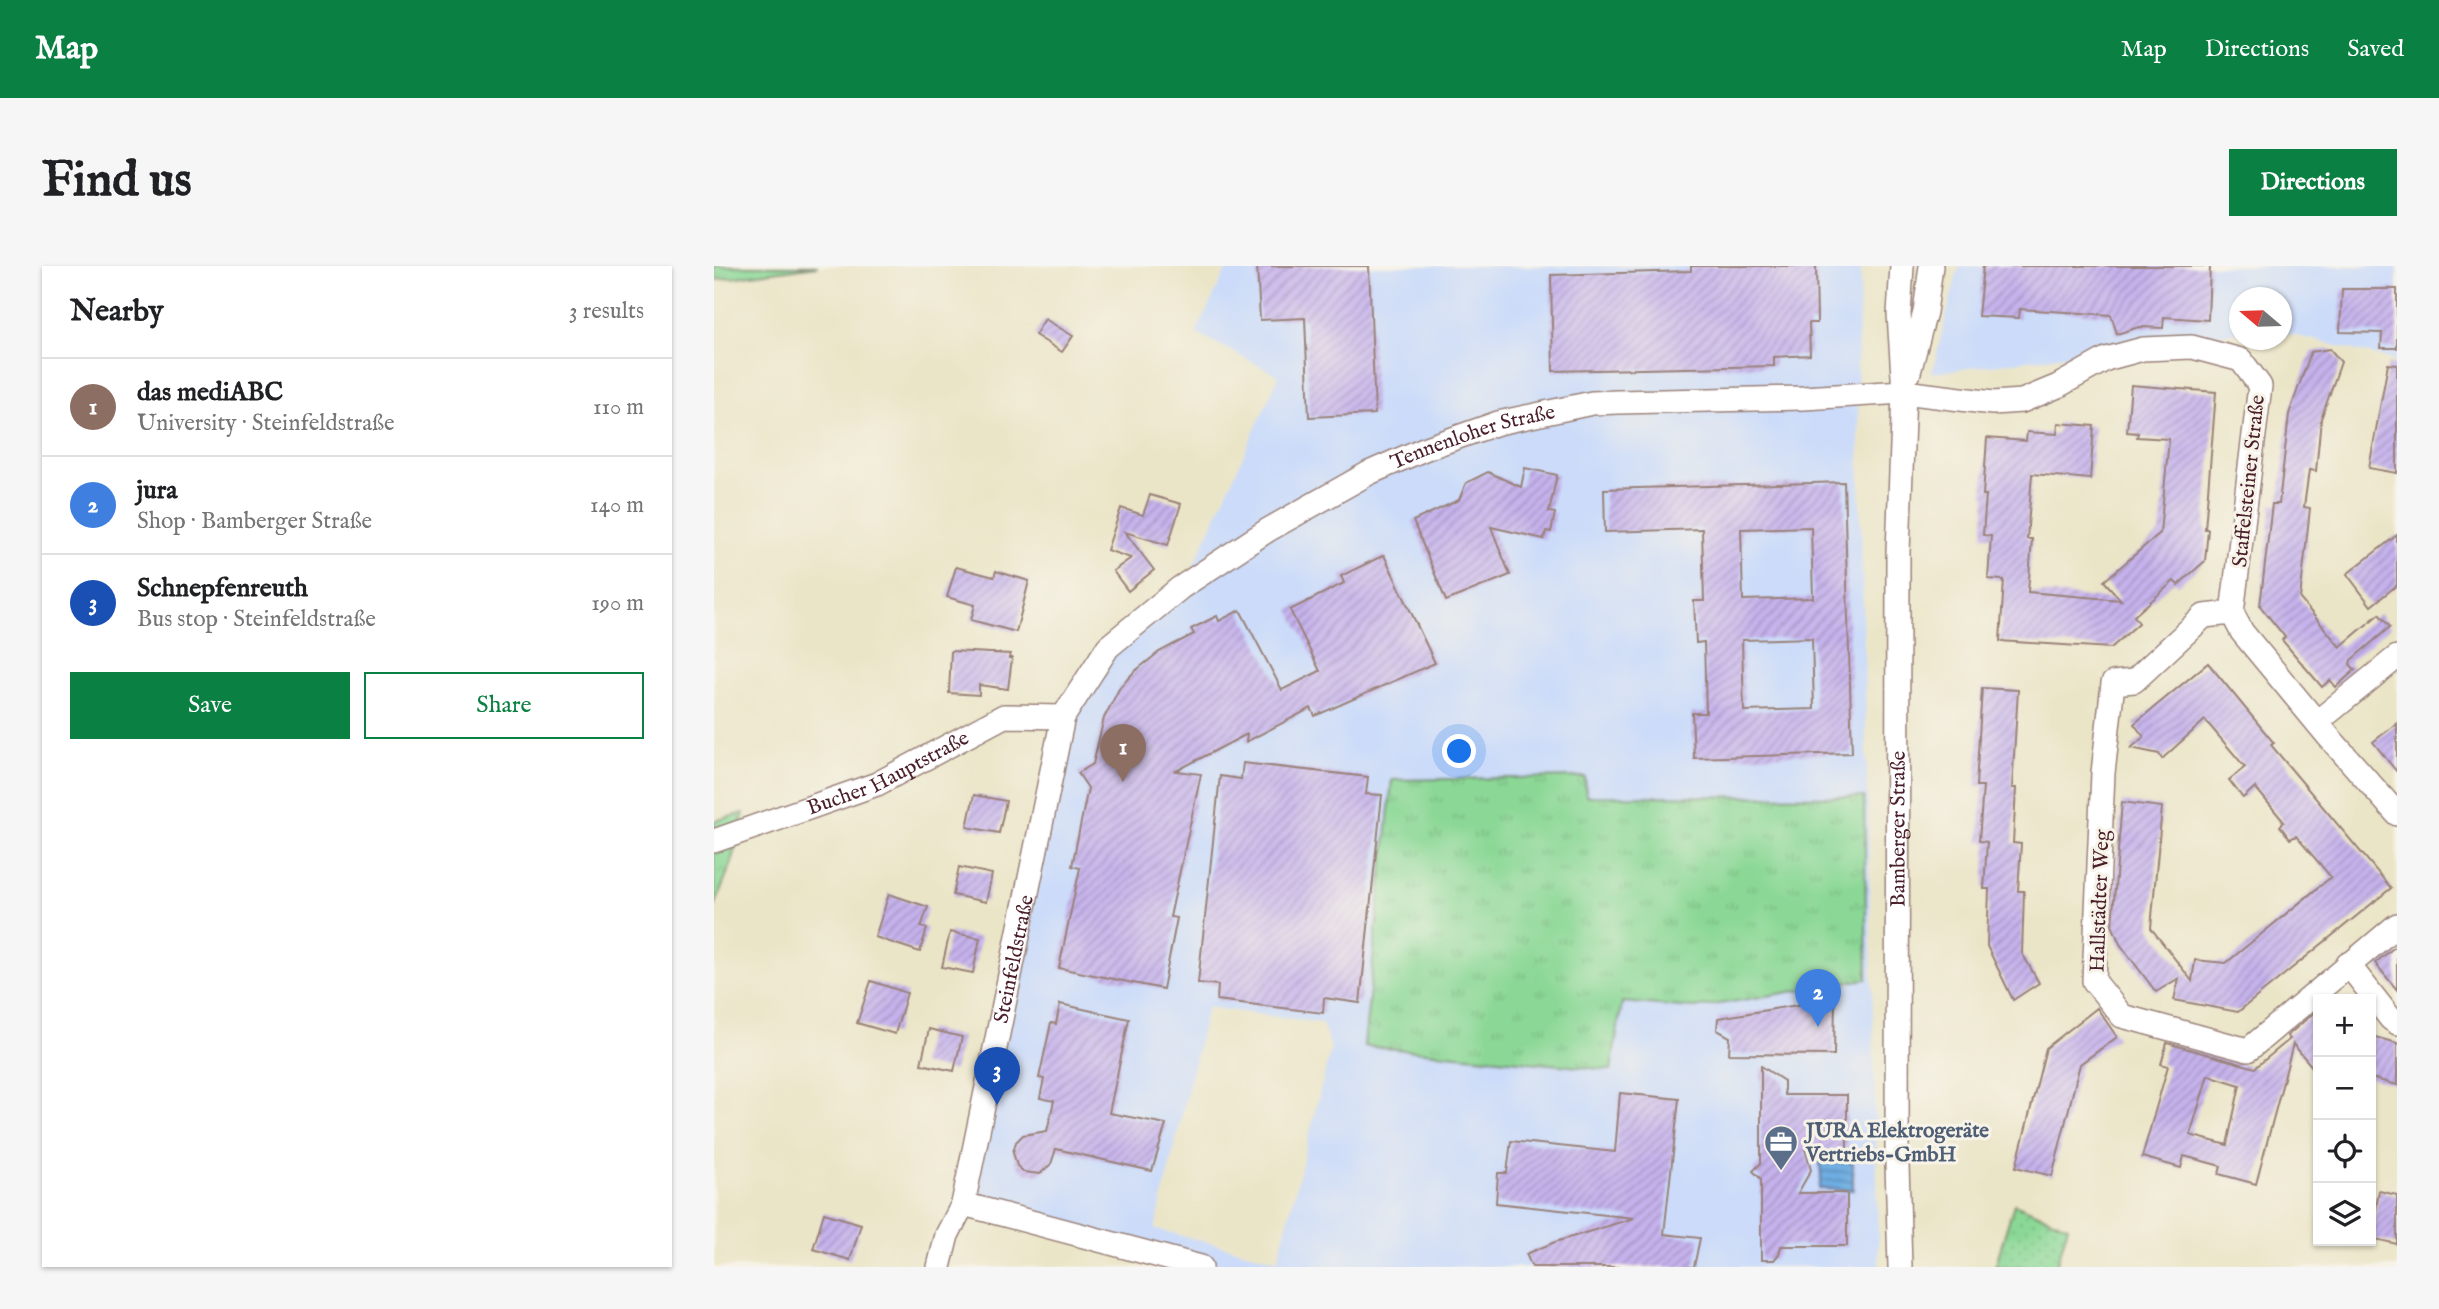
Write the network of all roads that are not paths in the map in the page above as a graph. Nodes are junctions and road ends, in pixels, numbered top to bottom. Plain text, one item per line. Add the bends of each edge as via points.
1 (1902, 266) edge
2 (1931, 266) edge
3 (1904, 392) junction
4 (2232, 613) junction
5 (1101, 657) joint
6 (2397, 657) edge
7 (1063, 717) junction
8 (2317, 722) junction
9 (2397, 814) edge
10 (714, 841) edge
11 (2397, 925) edge
12 (2348, 964) junction
13 (2397, 1023) edge
14 (963, 1205) junction
15 (939, 1267) edge
16 (1201, 1267) edge
17 (1900, 1267) edge

1 - 3 street, Bamberger Straße via 1899,314
2 - 3 street, Bamberger Straße via 1925,313
3 - 4 street, Staffelsteiner Straße via 1993,403 2022,401 2106,359 2143,349 2192,347 2241,360 2260,386
3 - 5 street, Tennenloher Straße via 1592,403 1498,423 1369,473 1268,530 1180,588
3 - 17 street, Bamberger Straße via 1898,552
4 - 8 street via 2242,632
4 - 12 street, Hallstädter Weg via 2204,616 2134,681 2113,683 2103,773 2094,981 2122,1016 2248,1050
5 - 7 street, Steinfeldstraße
6 - 8 street
7 - 10 street, Bucher Hauptstraße via 1004,716 877,784
7 - 14 street, Steinfeldstraße
8 - 9 street
11 - 12 street, Hallstädter Weg
12 - 13 street
14 - 15 street, Steinfeldstraße via 947,1235
14 - 16 street

